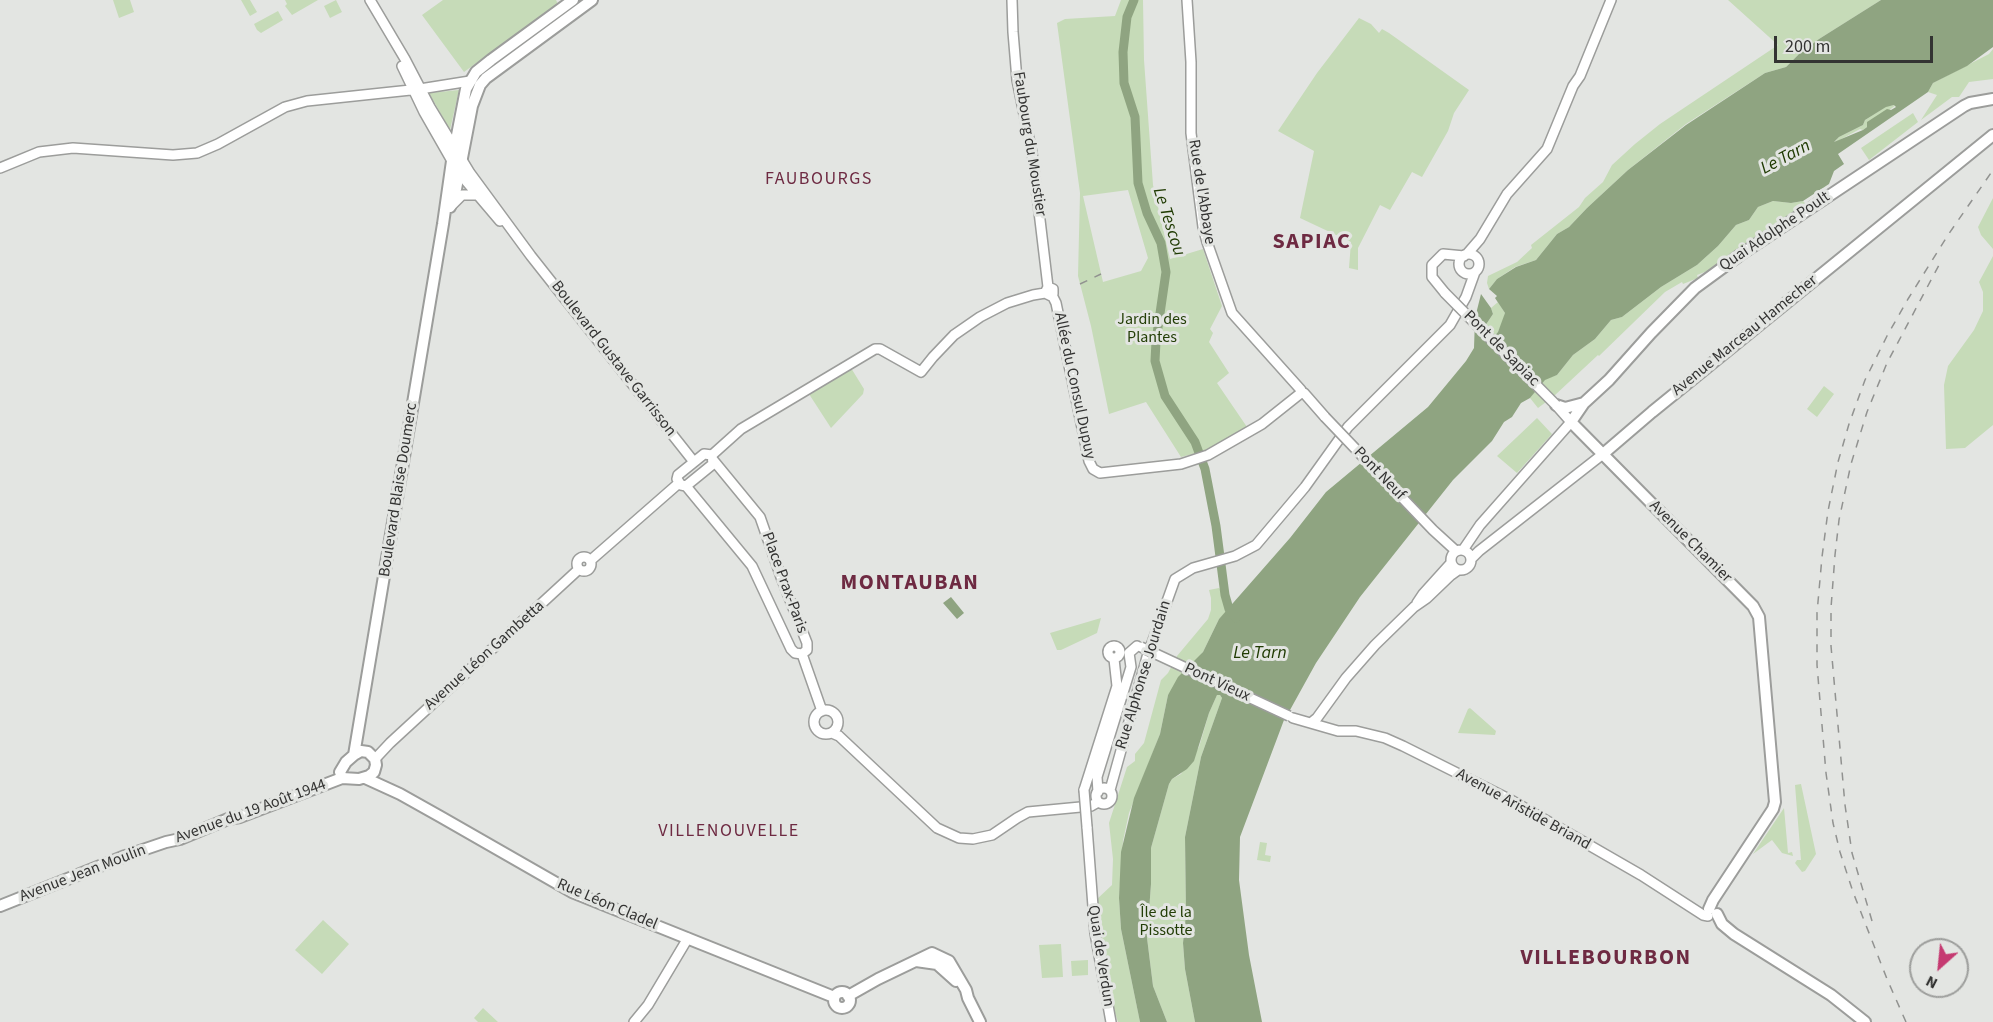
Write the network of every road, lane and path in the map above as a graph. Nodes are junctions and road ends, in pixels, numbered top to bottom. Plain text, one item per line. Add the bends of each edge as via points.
1 (370, 0) edge
2 (573, 0) edge
3 (592, 0) edge
4 (1012, 0) edge
5 (1187, 0) edge
6 (1611, 0) edge
7 (392, 40) junction
8 (404, 70) junction
9 (470, 81) junction
10 (416, 89) junction
11 (389, 91) junction
12 (1993, 99) edge
13 (1993, 135) edge
14 (454, 149) junction
15 (458, 165) junction
16 (0, 168) edge
17 (478, 195) junction
18 (450, 208) junction
19 (443, 224) junction
20 (1480, 240) junction
21 (1466, 255) junction
22 (531, 256) junction
23 (1438, 258) junction
24 (1478, 259) junction
25 (1461, 268) junction
26 (1475, 272) junction
27 (1048, 292) junction
28 (1466, 297) junction
29 (1302, 392) junction
30 (1584, 403) junction
31 (1556, 405) junction
32 (1325, 417) joint
33 (1571, 422) junction
34 (1603, 454) junction
35 (713, 458) junction
36 (694, 462) junction
37 (683, 485) junction
38 (1456, 558) junction
39 (1471, 560) junction
40 (805, 639) junction
41 (1139, 647) junction
42 (791, 649) junction
43 (802, 654) junction
44 (1118, 654) junction
45 (1130, 659) junction
46 (1324, 709) junction
47 (822, 711) junction
48 (838, 724) junction
49 (1310, 725) junction
50 (1338, 731) junction
51 (832, 733) junction
52 (354, 755) junction
53 (372, 756) junction
54 (375, 772) junction
55 (341, 775) junction
56 (884, 776) junction
57 (365, 778) junction
58 (392, 790) junction
59 (1110, 790) junction
60 (1098, 797) junction
61 (166, 842) joint
62 (0, 906) edge
63 (1709, 913) junction
64 (688, 938) junction
65 (634, 1022) edge
66 (980, 1022) edge
67 (1111, 1022) edge
68 (1866, 1022) edge

1 - 7 main road
2 - 9 main road, Boulevard Blaise Doumerc via 490,60
3 - 15 main road, Boulevard Blaise Doumerc via 480,85
4 - 27 main road, Faubourg du Moustier via 1017,80 1032,150
5 - 29 main road, Rue de l'Abbaye via 1191,133 1207,242 1232,313
6 - 20 main road via 1547,149 1507,194
7 - 8 main road
7 - 10 main road via 405,59
8 - 10 main road
8 - 11 main road via 398,84
9 - 10 main road
9 - 14 main road, Boulevard Blaise Doumerc
10 - 11 main road
10 - 14 main road
10 - 15 main road
11 - 16 main road via 314,99 285,107 197,153 172,155 73,148 39,152
12 - 30 main road, Quai Adolphe Poult via 1964,106 1720,269 1695,288
13 - 34 main road, Avenue Marceau Hamecher
14 - 15 main road, Boulevard Blaise Doumerc
15 - 17 main road, Boulevard Gustave Garrisson
15 - 18 main road, Boulevard Blaise Doumerc
15 - 19 main road, Boulevard Blaise Doumerc
15 - 22 main road, Boulevard Gustave Garrisson
17 - 18 main road via 462,195
17 - 22 main road, Boulevard Gustave Garrisson
18 - 19 main road, Boulevard Blaise Doumerc
19 - 52 main road, Boulevard Blaise Doumerc
20 - 21 main road
20 - 24 main road
21 - 23 main road via 1446,254
21 - 24 main road
21 - 25 main road via 1461,258
22 - 36 main road, Boulevard Gustave Garrisson
23 - 25 main road via 1449,258
23 - 31 main road, Pont de Sapiac, bridge via 1432,265 1434,281
24 - 26 main road
25 - 26 main road via 1467,274
25 - 28 main road
26 - 28 main road, Rue Alphonse Jourdain
27 - 29 main road, Allée du Consul Dupuy via 1056,303 1089,461 1100,473 1181,465 1208,455 1262,424
27 - 35 main road via 1007,303 973,322 954,336 921,372 875,349 746,426
28 - 59 main road, Rue Alphonse Jourdain via 1450,325 1348,427 1256,545 1235,556 1185,571 1175,579 1147,657
29 - 32 main road, Rue de l'Abbaye
30 - 31 main road via 1565,408
30 - 33 main road, Quai Adolphe Poult
31 - 33 main road, Avenue Chamier
32 - 38 main road, Pont Neuf, bridge
33 - 34 main road, Avenue Chamier
33 - 38 main road, Quai Adolphe Poult
34 - 39 main road, Avenue Marceau Hamecher
34 - 63 main road, Avenue Chamier via 1753,606 1760,622 1775,802
35 - 36 main road via 705,454
35 - 37 main road
35 - 40 main road, Place Prax-Paris via 760,517
36 - 37 main road via 678,476
37 - 42 main road, Place Prax-Paris via 752,566
37 - 53 main road, Avenue Léon Gambetta via 591,560 579,558 579,569
38 - 39 main road, Pont Neuf via 1470,554
38 - 39 main road, Avenue Marceau Hamecher via 1468,567
38 - 46 main road via 1349,674
40 - 42 main road via 794,639
40 - 43 main road, Place Prax-Paris via 808,647
41 - 44 main road via 1127,646
41 - 45 main road via 1131,650
41 - 49 main road, Pont Vieux, bridge
42 - 43 main road, Place Prax-Paris
43 - 47 main road
44 - 45 main road
44 - 67 main road, Quai de Verdun, bridge via 1118,686 1084,790 1095,933
45 - 60 main road via 1131,667 1097,777
46 - 49 main road
46 - 50 main road via 1326,721
47 - 48 main road via 834,713
47 - 51 main road via 815,716 814,727 822,734
48 - 51 main road
48 - 56 main road
49 - 50 main road, Avenue Aristide Briand via 1318,731
50 - 63 main road, Avenue Aristide Briand via 1385,738 1509,799
51 - 56 main road
52 - 53 main road via 361,752
52 - 55 main road
53 - 54 main road
54 - 57 main road
54 - 58 main road, Rue Léon Cladel
55 - 57 main road via 352,780
55 - 61 main road, Avenue du 19 Août 1944 via 176,834
56 - 60 main road via 937,828 967,839 992,835 1029,812 1091,806
57 - 58 main road, Rue Léon Cladel
58 - 64 main road, Rue Léon Cladel via 572,892
59 - 60 main road via 1105,788
59 - 60 main road via 1110,802 1103,804
61 - 62 main road, Avenue Jean Moulin
63 - 68 main road, Avenue Aristide Briand
64 - 65 main road
64 - 66 main road, Rue Léon Cladel via 834,997 841,992 848,996 915,961 949,961

